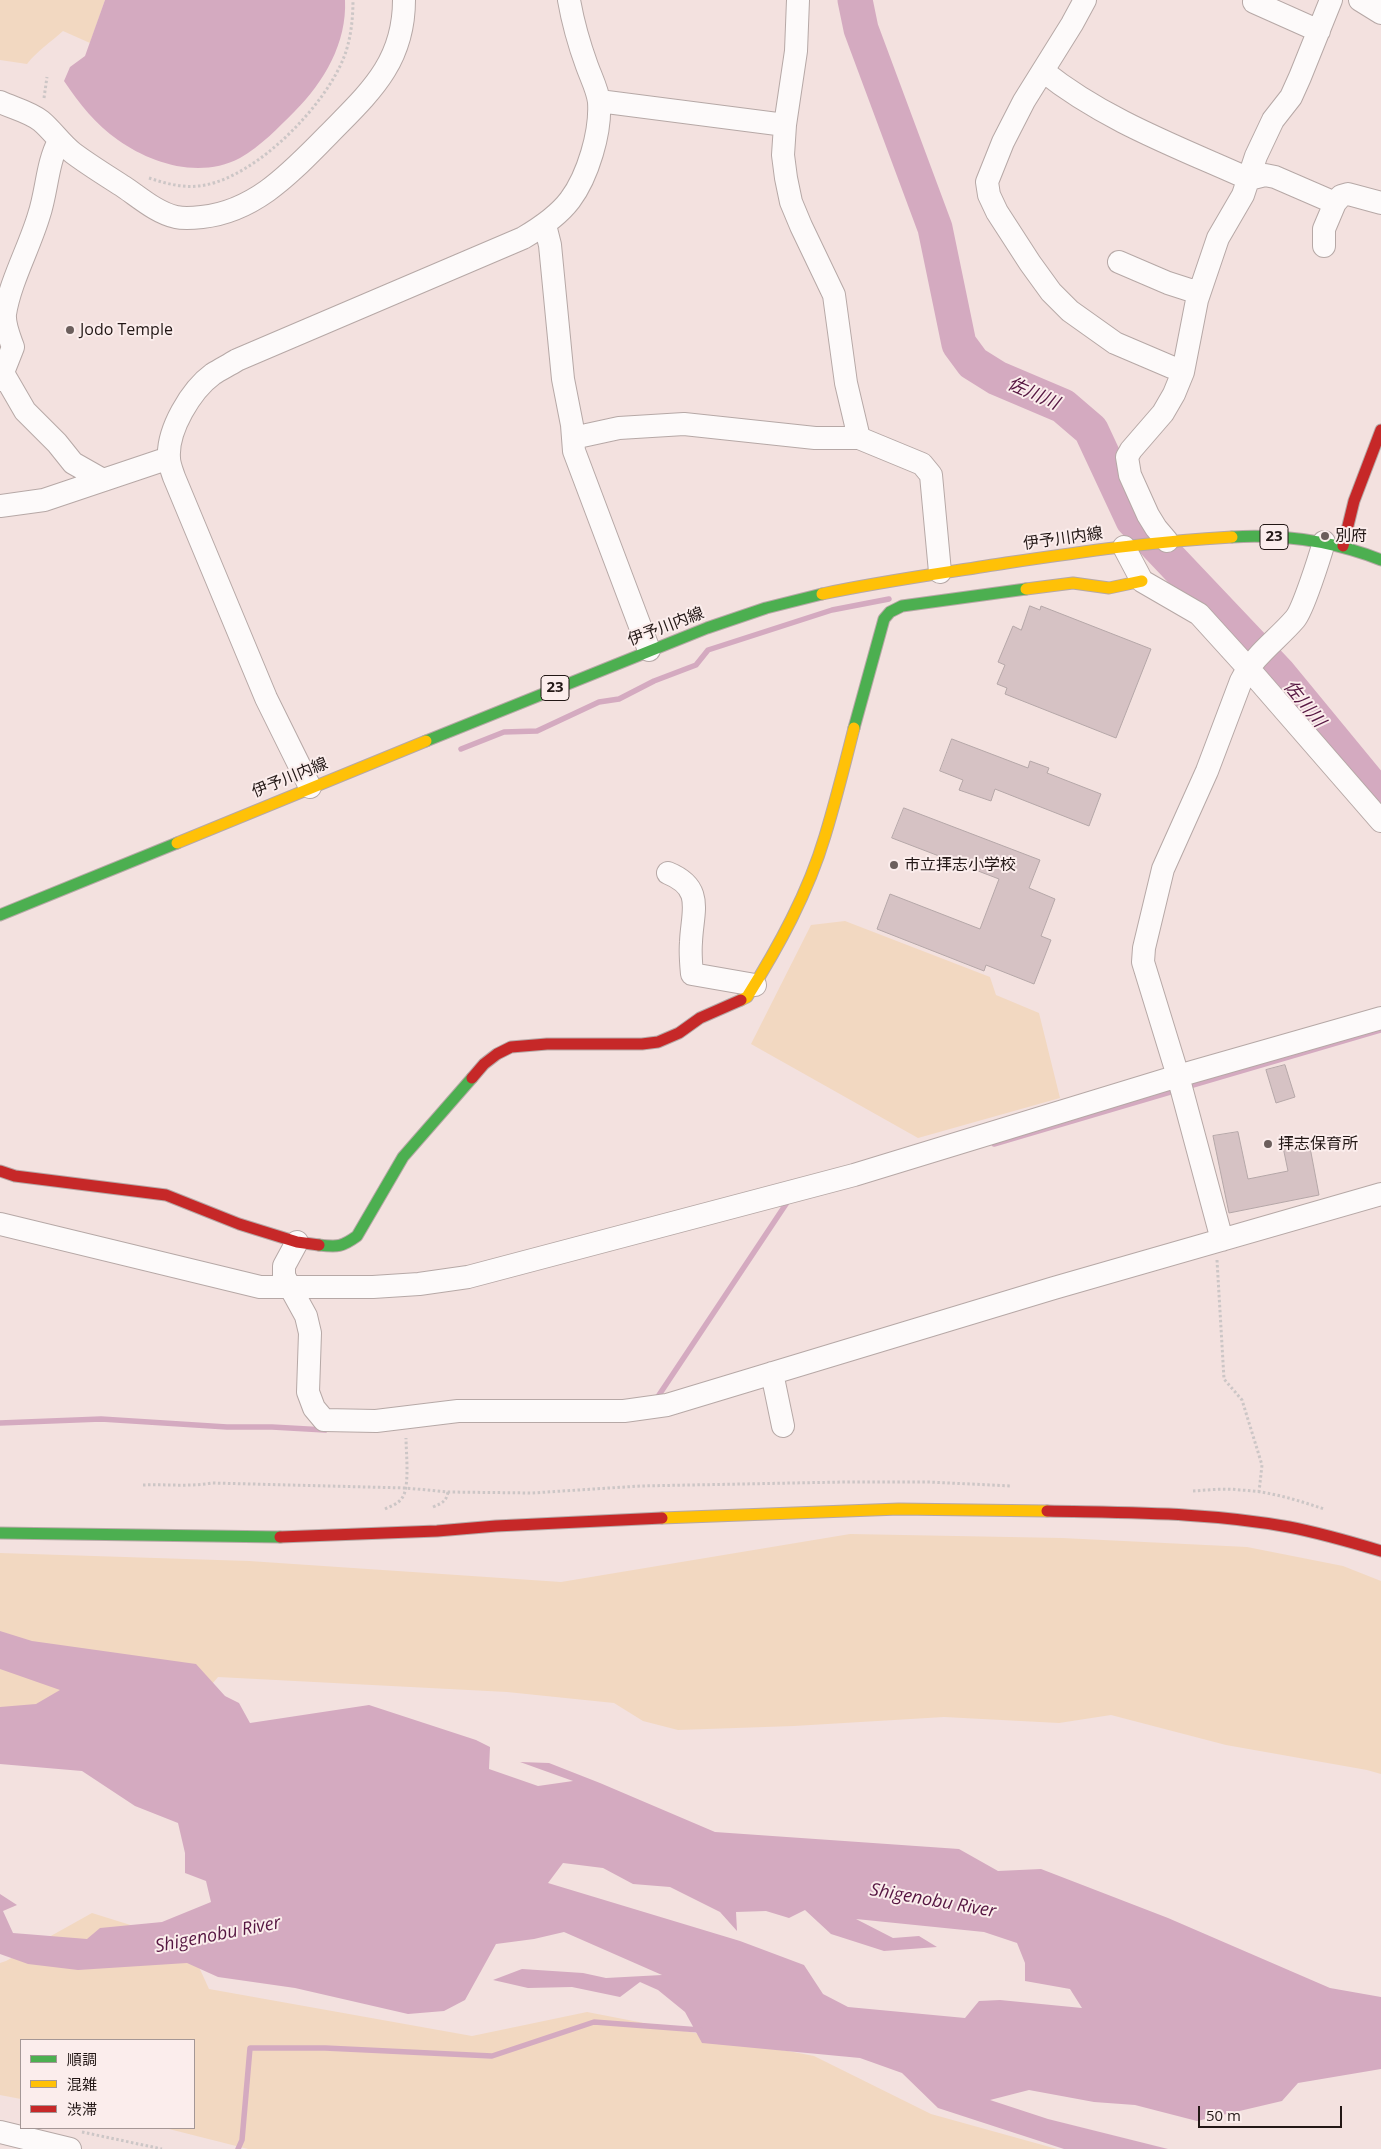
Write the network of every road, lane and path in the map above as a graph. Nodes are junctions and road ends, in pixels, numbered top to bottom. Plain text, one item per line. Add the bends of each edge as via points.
1 (353, 0) edge
2 (404, 0) edge
3 (569, 0) edge
4 (798, 0) edge
5 (1084, 0) edge
6 (1331, 0) edge
7 (1360, 0) edge
8 (1254, 2) dead end
9 (1381, 14) edge
10 (1319, 31) junction
11 (1043, 71) junction
12 (599, 101) junction
13 (0, 102) edge
14 (785, 125) junction
15 (59, 141) junction
16 (148, 178) dead end
17 (1249, 179) junction
18 (1335, 203) junction
19 (1381, 203) edge
20 (545, 225) junction
21 (1324, 246) dead end
22 (1119, 262) dead end
23 (1199, 293) junction
24 (1183, 372) junction
25 (1, 376) edge
26 (1381, 430) edge
27 (573, 438) junction
28 (859, 438) junction
29 (169, 458) junction
30 (104, 480) junction
31 (0, 506) edge
32 (1165, 541) junction
33 (1334, 544) junction
34 (1129, 546) junction
35 (1381, 560) edge
36 (940, 572) junction
37 (1142, 581) junction
38 (649, 650) junction
39 (1250, 666) junction
40 (310, 787) junction
41 (1381, 821) edge
42 (668, 873) dead end
43 (0, 915) edge
44 (755, 985) junction
45 (1381, 1018) edge
46 (1178, 1076) junction
47 (0, 1171) edge
48 (1381, 1194) edge
49 (0, 1224) edge
50 (1218, 1240) junction
51 (296, 1242) junction
52 (291, 1288) junction
53 (772, 1373) junction
54 (403, 1418) junction
55 (783, 1426) dead end
56 (1259, 1492) dead end
57 (376, 1511) dead end
58 (0, 1532) edge
59 (1381, 1551) edge
60 (0, 2132) edge
61 (73, 2140) edge
62 (162, 2149) edge

1 - 16 path via 350,34 335,77 282,140 258,160 219,182 184,186
2 - 15 street via 396,46 380,81 283,179 244,206 211,216 176,217 160,210
3 - 12 street via 575,30
4 - 14 street via 796,51
5 - 11 street
6 - 10 street
7 - 9 street
8 - 10 street
10 - 17 street via 1291,97 1273,120
11 - 17 street via 1073,94 1118,120
11 - 24 street via 1011,126 987,182 996,212 1051,292 1070,311 1115,343
12 - 14 street
12 - 20 street via 598,130 580,183 570,200
13 - 15 street via 41,121
14 - 28 street via 783,155 792,202 834,295 846,383
15 - 25 street via 39,216 5,313 5,325 13,347
17 - 18 street via 1265,175 1275,177
17 - 23 street via 1244,195 1218,238
18 - 19 street via 1348,194
18 - 21 street via 1324,229
20 - 27 street
20 - 29 street via 514,242 237,360 212,375 181,414 172,436
22 - 23 street
23 - 24 street
24 - 32 street via 1164,413 1127,457 1130,475 1148,515
25 - 30 street via 25,411 73,463
26 - 33 street
27 - 28 street via 618,428 684,424 815,438
27 - 38 street via 574,451
28 - 36 street via 922,464 931,475
29 - 30 street
29 - 40 street via 266,698
30 - 31 street via 44,500
32 - 33 street, 伊予川内線 / 23 via 1265,536
32 - 34 street, 伊予川内線 / 23
33 - 35 street, 伊予川内線 / 23
33 - 39 street via 1297,618
34 - 36 street, 伊予川内線 / 23
34 - 37 street
36 - 38 street, 伊予川内線 / 23 via 805,597 750,612
37 - 39 street via 1199,614
37 - 44 street via 1110,588 1073,582 902,606 884,618 825,837 800,902
38 - 40 street, 伊予川内線 / 23
39 - 41 street
39 - 46 street via 1163,870 1144,948 1143,962
40 - 43 street, 伊予川内線 / 23
42 - 44 street via 686,885 695,900 692,974
44 - 51 street via 747,997 658,1042 530,1045 511,1047 497,1054 484,1064 402,1157 357,1236 337,1247
45 - 46 street
46 - 50 street
46 - 52 street via 854,1175 468,1277 410,1285
47 - 51 street via 15,1176 166,1195
48 - 50 street
49 - 52 street via 260,1287
50 - 53 street
50 - 56 path via 1224,1379 1242,1400 1262,1465
51 - 52 street via 284,1266 284,1276
52 - 54 street via 301,1302 310,1333 308,1392 314,1408 324,1420
53 - 54 street via 645,1409 458,1410
53 - 55 street
54 - 57 path via 406,1488 395,1505
58 - 59 street via 304,1537 613,1520 899,1510 1154,1513 1288,1527
60 - 61 street
61 - 62 path

